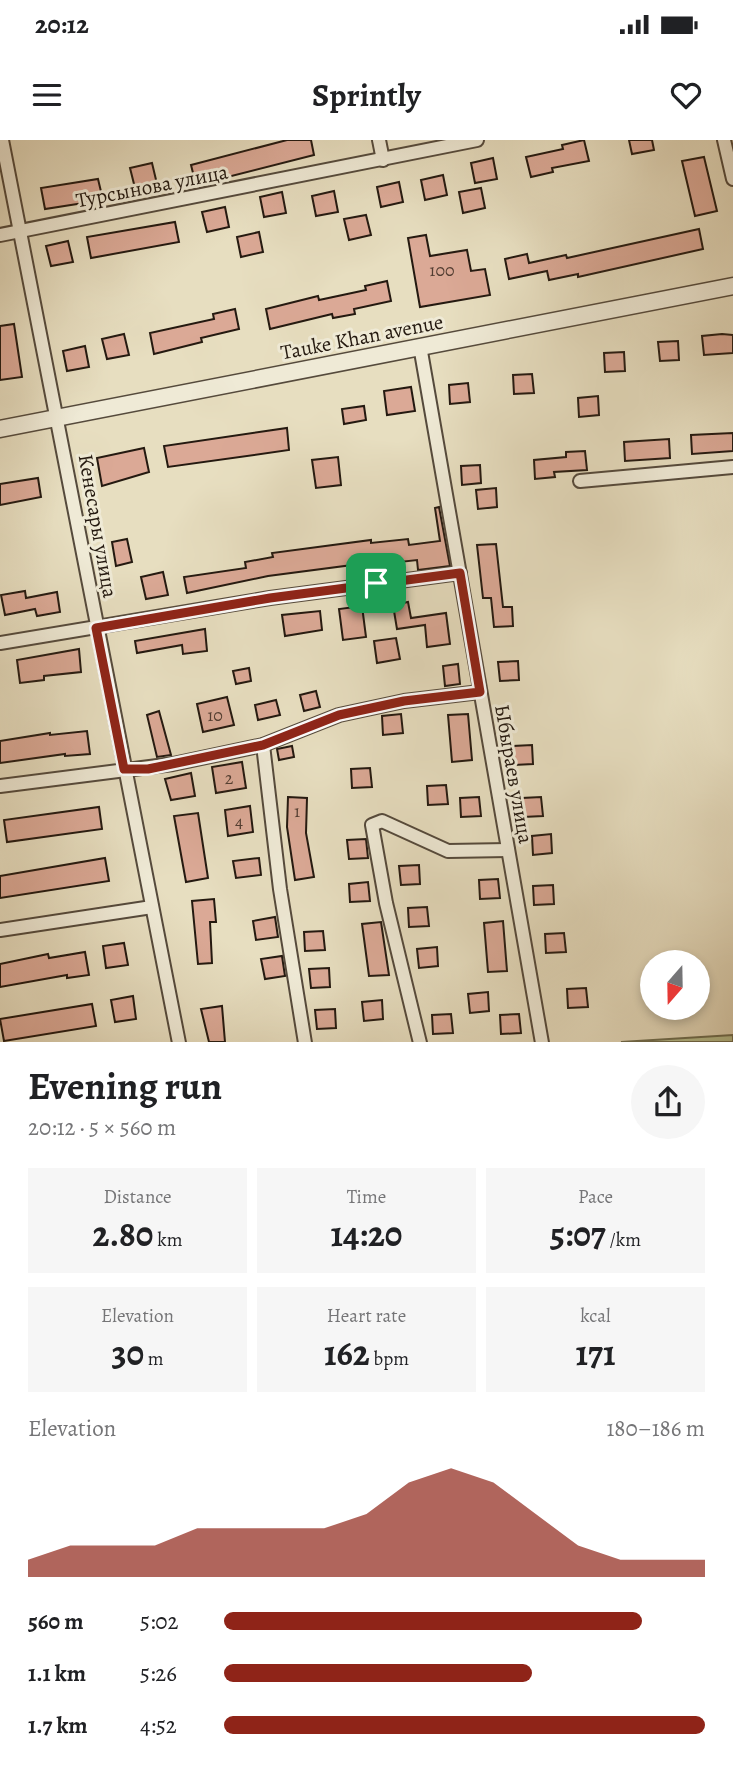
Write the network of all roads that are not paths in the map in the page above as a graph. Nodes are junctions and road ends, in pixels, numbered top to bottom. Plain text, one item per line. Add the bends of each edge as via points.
1 (2, 140) edge
2 (379, 140) edge
3 (477, 140) edge
4 (724, 140) edge
5 (383, 160) junction
6 (733, 179) edge
7 (21, 231) junction
8 (0, 235) edge
9 (733, 286) edge
10 (420, 346) junction
11 (59, 419) junction
12 (0, 429) edge
13 (733, 467) edge
14 (580, 481) dead end
15 (460, 573) junction
16 (96, 628) junction
17 (0, 643) edge
18 (480, 692) junction
19 (263, 745) junction
20 (124, 769) junction
21 (0, 786) edge
22 (508, 850) junction
23 (152, 907) junction
24 (0, 930) edge
25 (178, 1042) edge
26 (305, 1042) edge
27 (420, 1042) edge
28 (541, 1042) edge

1 - 7 street, Кенесары улица
2 - 5 street
3 - 5 street, Турсынова улица
4 - 6 street
5 - 7 street, Турсынова улица
7 - 8 street, Турсынова улица
7 - 11 street, Кенесары улица
9 - 10 street, Tauke Khan avenue
10 - 11 street, Tauke Khan avenue
10 - 15 street, Ыбыраев улица
11 - 12 street, Tauke Khan avenue
11 - 16 street, Кенесары улица
13 - 14 street
15 - 16 street via 270,598
15 - 18 street, Ыбыраев улица
16 - 17 street
16 - 20 street, Кенесары улица
18 - 19 street via 339,715
18 - 22 street, Ыбыраев улица
19 - 20 street via 148,769
19 - 26 street
20 - 21 street
20 - 23 street, Кенесары улица
22 - 27 street via 448,851 382,821 372,825
22 - 28 street, Ыбыраев улица
23 - 24 street
23 - 25 street, Кенесары улица

